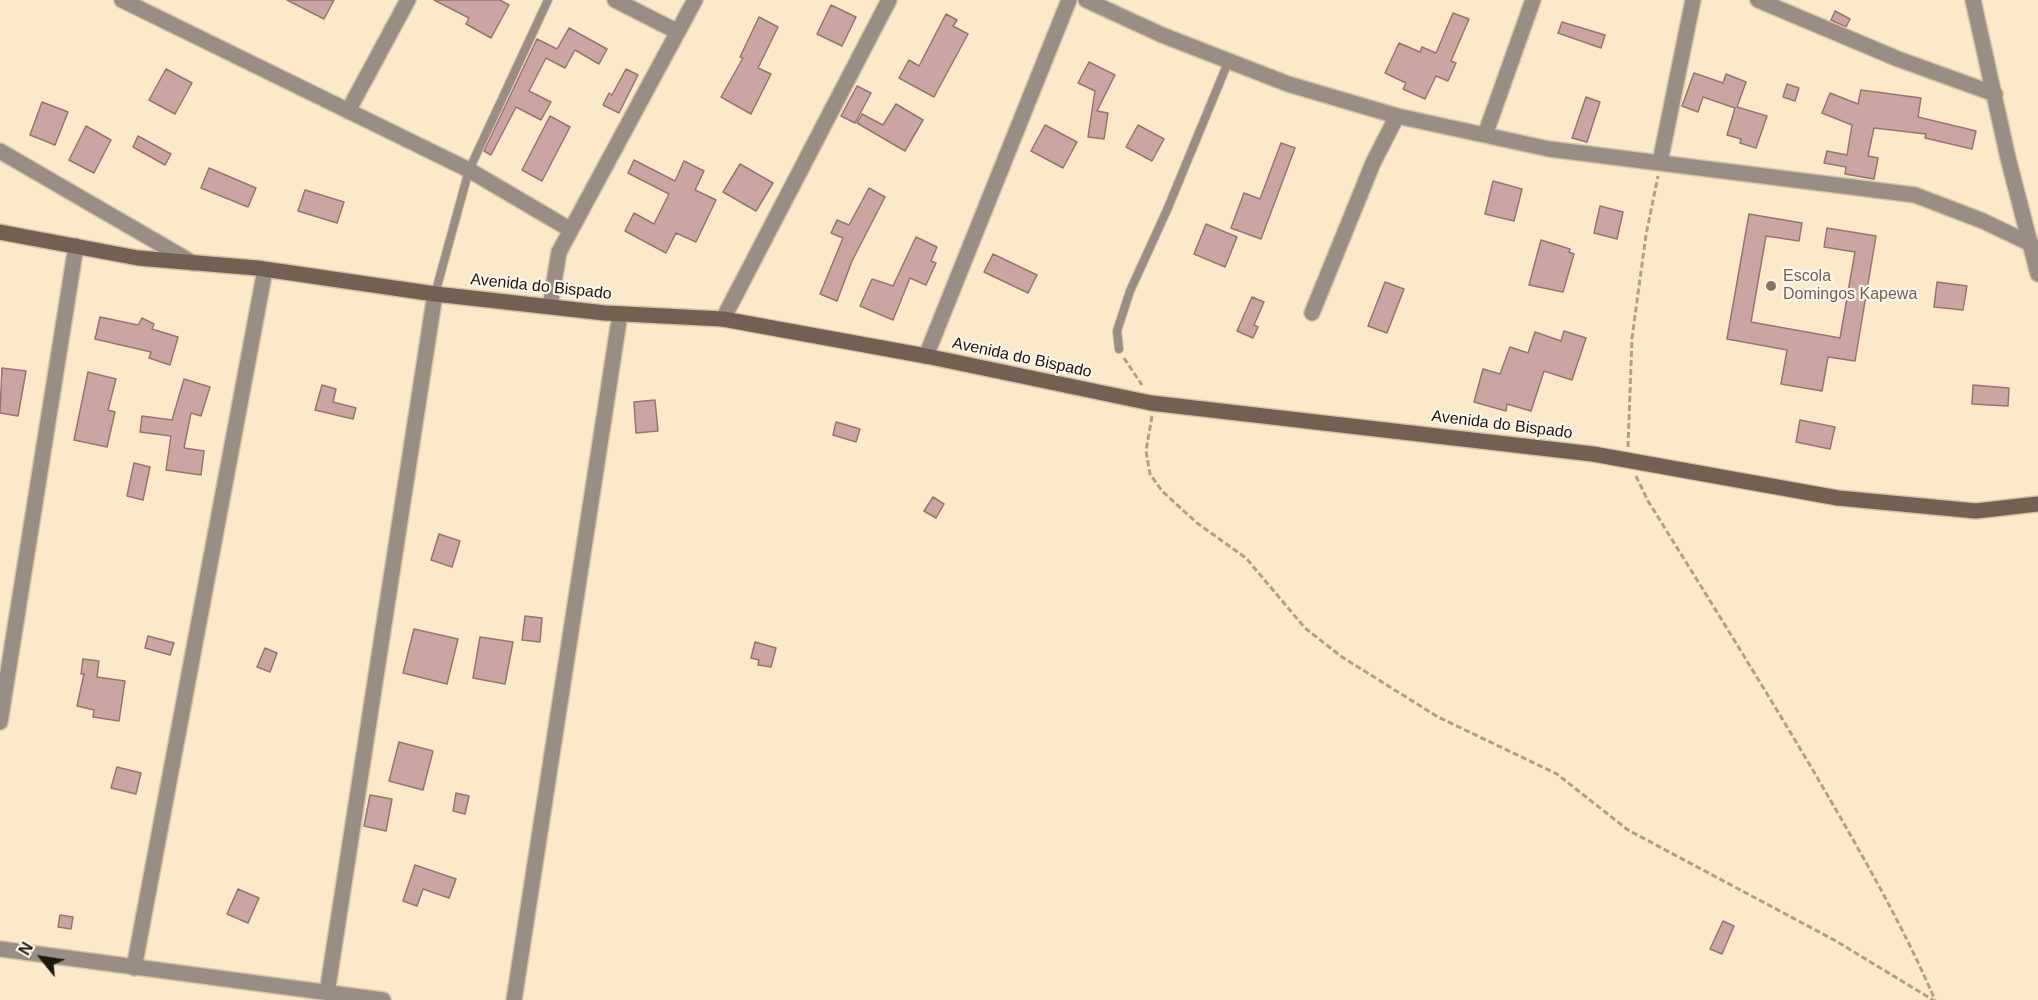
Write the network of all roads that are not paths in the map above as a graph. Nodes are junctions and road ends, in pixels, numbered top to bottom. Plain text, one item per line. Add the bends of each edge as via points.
1 (122, 0) edge
2 (408, 0) edge
3 (548, 0) edge
4 (615, 0) edge
5 (695, 0) edge
6 (890, 0) edge
7 (1069, 0) edge
8 (1086, 0) edge
9 (1533, 0) edge
10 (1694, 0) edge
11 (1758, 0) edge
12 (1973, 0) edge
13 (678, 32) junction
14 (1229, 60) junction
15 (1995, 93) junction
16 (348, 111) junction
17 (1397, 116) junction
18 (1485, 135) junction
19 (0, 152) edge
20 (1660, 162) junction
21 (469, 170) junction
22 (571, 230) junction
23 (0, 232) edge
24 (76, 246) junction
25 (2035, 247) edge
26 (193, 263) junction
27 (265, 270) junction
28 (2038, 274) edge
29 (435, 294) junction
30 (550, 306) junction
31 (1312, 313) dead end
32 (620, 314) junction
33 (723, 319) junction
34 (1119, 349) road end
35 (926, 356) junction
36 (2038, 504) edge
37 (0, 722) edge
38 (0, 949) edge
39 (134, 968) junction
40 (327, 993) junction
41 (383, 1000) edge
42 (514, 1000) edge

1 - 16 street
2 - 16 street
3 - 21 lane
4 - 13 street
5 - 13 street
6 - 33 street
7 - 35 street
8 - 14 street
9 - 18 street
10 - 20 street
11 - 15 street via 1887,55
12 - 15 street
13 - 22 street
14 - 17 street via 1288,84
14 - 34 lane via 1130,291 1117,331
15 - 25 street via 2008,158
16 - 21 street
17 - 18 street
17 - 31 street via 1372,163
18 - 20 street via 1550,149
19 - 26 street
20 - 25 street via 1915,195 1983,221
21 - 22 street
21 - 29 lane
22 - 30 street via 559,252
23 - 24 main road, Avenida do Bispado
24 - 26 main road, Avenida do Bispado
24 - 37 street
25 - 28 street
26 - 27 main road, Avenida do Bispado
27 - 29 main road, Avenida do Bispado
27 - 39 street
29 - 30 main road, Avenida do Bispado
29 - 40 street
30 - 32 main road, Avenida do Bispado
32 - 33 main road, Avenida do Bispado
32 - 42 street
33 - 35 main road, Avenida do Bispado
35 - 36 main road, Avenida do Bispado via 1151,403 1593,454 1838,498 1976,511
38 - 39 street
39 - 40 street
40 - 41 street

